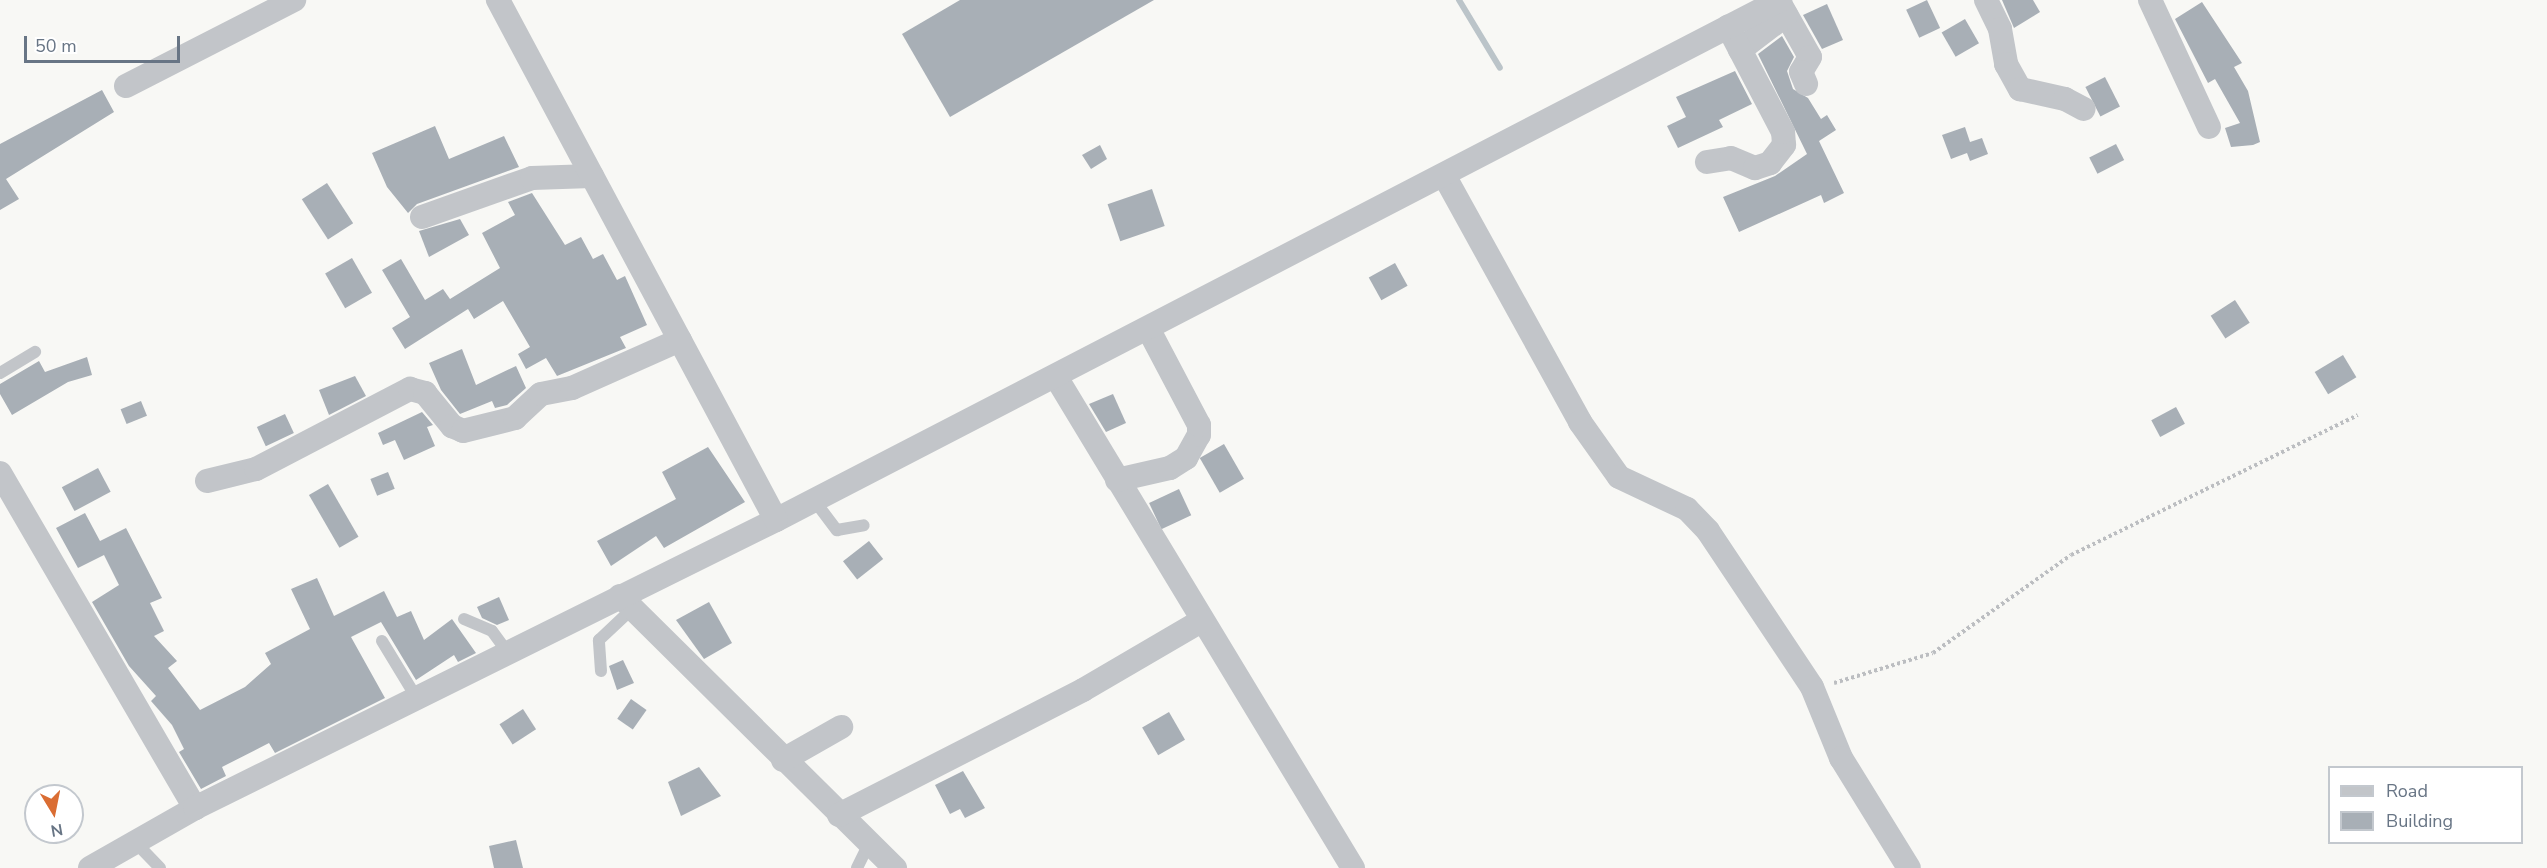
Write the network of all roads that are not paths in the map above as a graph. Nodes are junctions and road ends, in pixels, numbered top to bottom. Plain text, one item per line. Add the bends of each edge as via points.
1 (294, 0) edge
2 (498, 0) edge
3 (1986, 0) edge
4 (2150, 0) edge
5 (1780, 4) edge
6 (1728, 27) junction
7 (1740, 50) junction
8 (1806, 84) dead end
9 (126, 86) dead end
10 (2084, 109) dead end
11 (2209, 127) dead end
12 (1707, 162) dead end
13 (592, 176) junction
14 (1445, 177) junction
15 (422, 217) dead end
16 (1149, 330) junction
17 (680, 340) junction
18 (34, 351) dead end
19 (0, 373) edge
20 (1056, 377) junction
21 (0, 473) edge
22 (1117, 480) junction
23 (207, 481) dead end
24 (814, 500) junction
25 (776, 520) junction
26 (864, 525) dead end
27 (626, 602) junction
28 (464, 619) dead end
29 (1201, 621) junction
30 (382, 641) dead end
31 (507, 652) junction
32 (601, 671) dead end
33 (416, 697) junction
34 (841, 727) dead end
35 (783, 760) junction
36 (195, 808) junction
37 (839, 815) junction
38 (135, 842) junction
39 (862, 861) edge
40 (90, 868) edge
41 (160, 868) edge
42 (895, 868) edge
43 (1353, 868) edge
44 (1909, 868) edge

1 - 9 street
2 - 13 street
3 - 10 street via 2000,29 2006,64 2020,89
4 - 11 street
5 - 6 street
5 - 7 street
5 - 8 street via 1810,57 1801,72
6 - 7 street
6 - 14 street
7 - 12 street via 1783,132 1784,145 1770,163 1755,168 1731,158
13 - 15 street via 532,177
13 - 17 street
14 - 16 street
14 - 44 street via 1580,422 1612,468 1648,494 1687,509 1708,531 1812,687 1841,758
16 - 20 street
16 - 22 street via 1199,425 1199,435 1186,458 1170,468
17 - 23 street via 572,388 541,394 515,418 463,430 452,426 425,393 410,388 256,469
17 - 25 street
18 - 19 lane
20 - 22 street
20 - 24 street
21 - 36 street
22 - 29 street
24 - 25 street
24 - 26 lane via 837,530
25 - 27 street
27 - 31 street
27 - 32 lane via 599,640
27 - 35 street
28 - 31 lane via 492,631
29 - 37 street via 1083,690
29 - 43 street
30 - 33 lane
31 - 33 street
33 - 36 street
34 - 35 street
35 - 37 street
36 - 38 street
37 - 39 street
38 - 40 street
38 - 41 lane
39 - 42 street

